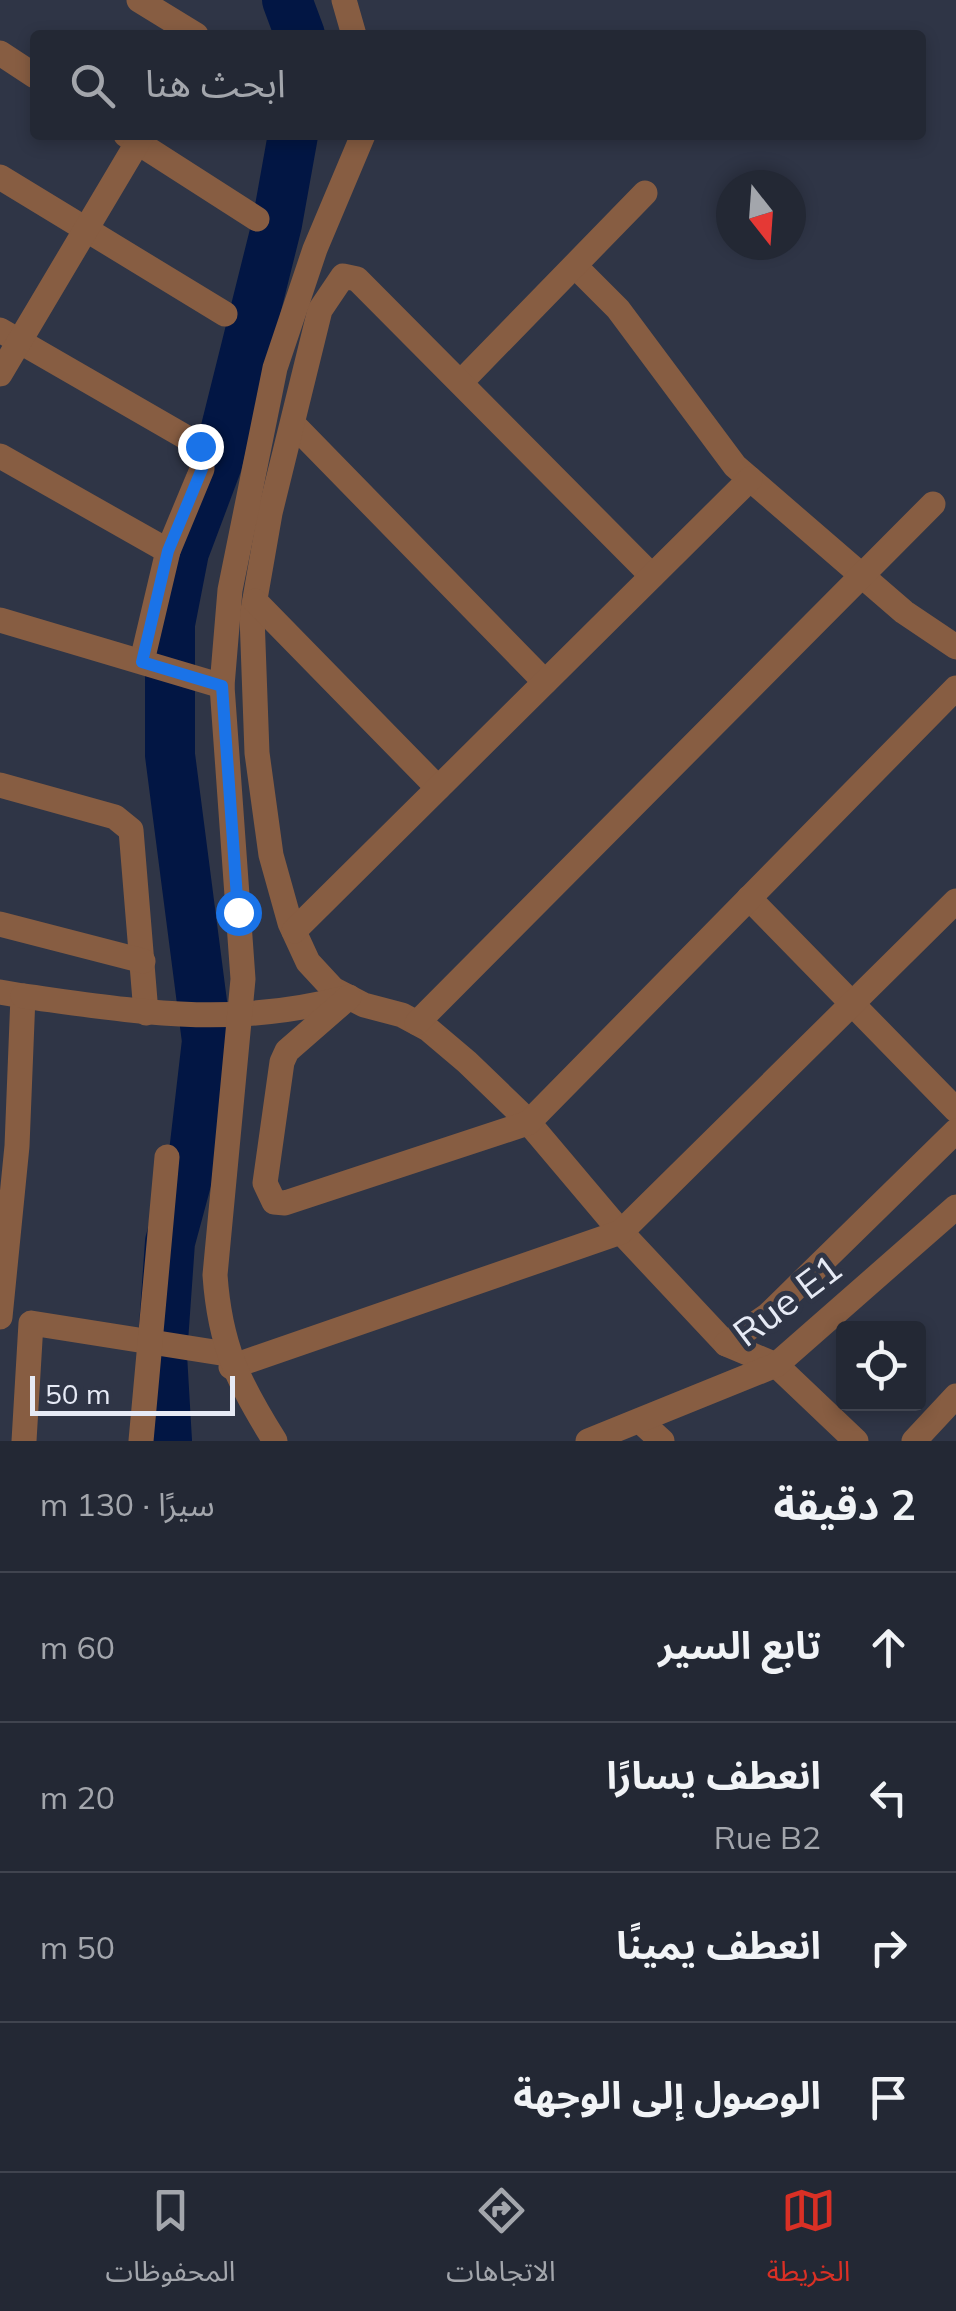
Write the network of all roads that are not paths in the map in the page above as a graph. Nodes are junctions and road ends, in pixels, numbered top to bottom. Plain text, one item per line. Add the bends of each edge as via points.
1 (139, 0) edge
2 (344, 0) edge
3 (188, 30) edge
4 (353, 30) edge
5 (0, 53) edge
6 (30, 73) edge
7 (134, 140) edge
8 (138, 140) edge
9 (361, 140) edge
10 (0, 176) edge
11 (645, 192) dead end
12 (257, 219) dead end
13 (86, 229) junction
14 (315, 250) junction
15 (574, 266) junction
16 (343, 276) junction
17 (226, 314) dead end
18 (10, 336) edge
19 (0, 374) edge
20 (461, 382) junction
21 (292, 424) junction
22 (0, 456) edge
23 (750, 479) junction
24 (933, 504) dead end
25 (168, 551) junction
26 (652, 576) junction
27 (862, 576) junction
28 (255, 601) junction
29 (0, 620) edge
30 (956, 647) edge
31 (142, 662) junction
32 (545, 682) junction
33 (222, 686) junction
34 (956, 688) edge
35 (0, 786) edge
36 (438, 788) junction
37 (749, 898) junction
38 (956, 901) edge
39 (0, 924) edge
40 (294, 932) junction
41 (143, 961) junction
42 (12, 994) edge
43 (348, 998) junction
44 (852, 1004) junction
45 (146, 1013) junction
46 (242, 1018) junction
47 (417, 1023) junction
48 (10, 1076) edge
49 (956, 1110) edge
50 (528, 1123) junction
51 (956, 1131) edge
52 (8, 1146) edge
53 (167, 1157) dead end
54 (950, 1224) edge
55 (621, 1232) junction
56 (0, 1319) edge
57 (32, 1323) junction
58 (150, 1340) junction
59 (726, 1344) junction
60 (229, 1360) junction
61 (776, 1365) junction
62 (956, 1396) edge
63 (640, 1420) junction
64 (24, 1441) edge
65 (141, 1441) edge
66 (275, 1441) edge
67 (588, 1441) edge
68 (662, 1441) edge
69 (856, 1441) edge
70 (914, 1441) edge

1 - 3 street
2 - 4 street
5 - 6 street
7 - 13 street
8 - 12 street
9 - 14 street
10 - 13 street
11 - 15 street
13 - 17 street
13 - 18 street
14 - 16 street
14 - 33 street via 275,368 230,590
15 - 20 street
15 - 23 street via 618,309
16 - 20 street via 357,279
16 - 21 street via 320,310
18 - 19 street
18 - 25 street via 200,446 202,469
20 - 26 street
21 - 28 street
21 - 32 street
22 - 25 street
23 - 26 street
23 - 27 street
24 - 27 street
25 - 31 street
26 - 32 street
27 - 30 street
27 - 47 street
28 - 36 street
28 - 40 street via 256,753 272,855
29 - 31 street
31 - 33 street
32 - 36 street
33 - 46 street
34 - 37 street
35 - 41 street via 124,821 134,842
36 - 40 street
37 - 44 street
37 - 50 street
38 - 44 street
39 - 41 street
40 - 43 street via 308,962
41 - 45 street
42 - 45 street
42 - 48 street
43 - 46 street
43 - 47 street
43 - 50 street via 282,1062 265,1183 274,1202 285,1204
44 - 49 street
44 - 55 street
45 - 46 street
46 - 60 street via 215,1275
47 - 50 street via 468,1062
48 - 52 street
50 - 55 street
51 - 59 street via 768,1315
52 - 56 street
53 - 58 street
54 - 61 street, Rue E1
55 - 59 street
55 - 60 street
56 - 57 street
57 - 58 street
57 - 64 street
58 - 60 street
58 - 65 street
59 - 61 street
60 - 66 street
61 - 63 street, Rue E1
61 - 69 street
62 - 70 street
63 - 67 street, Rue E1
63 - 68 street

